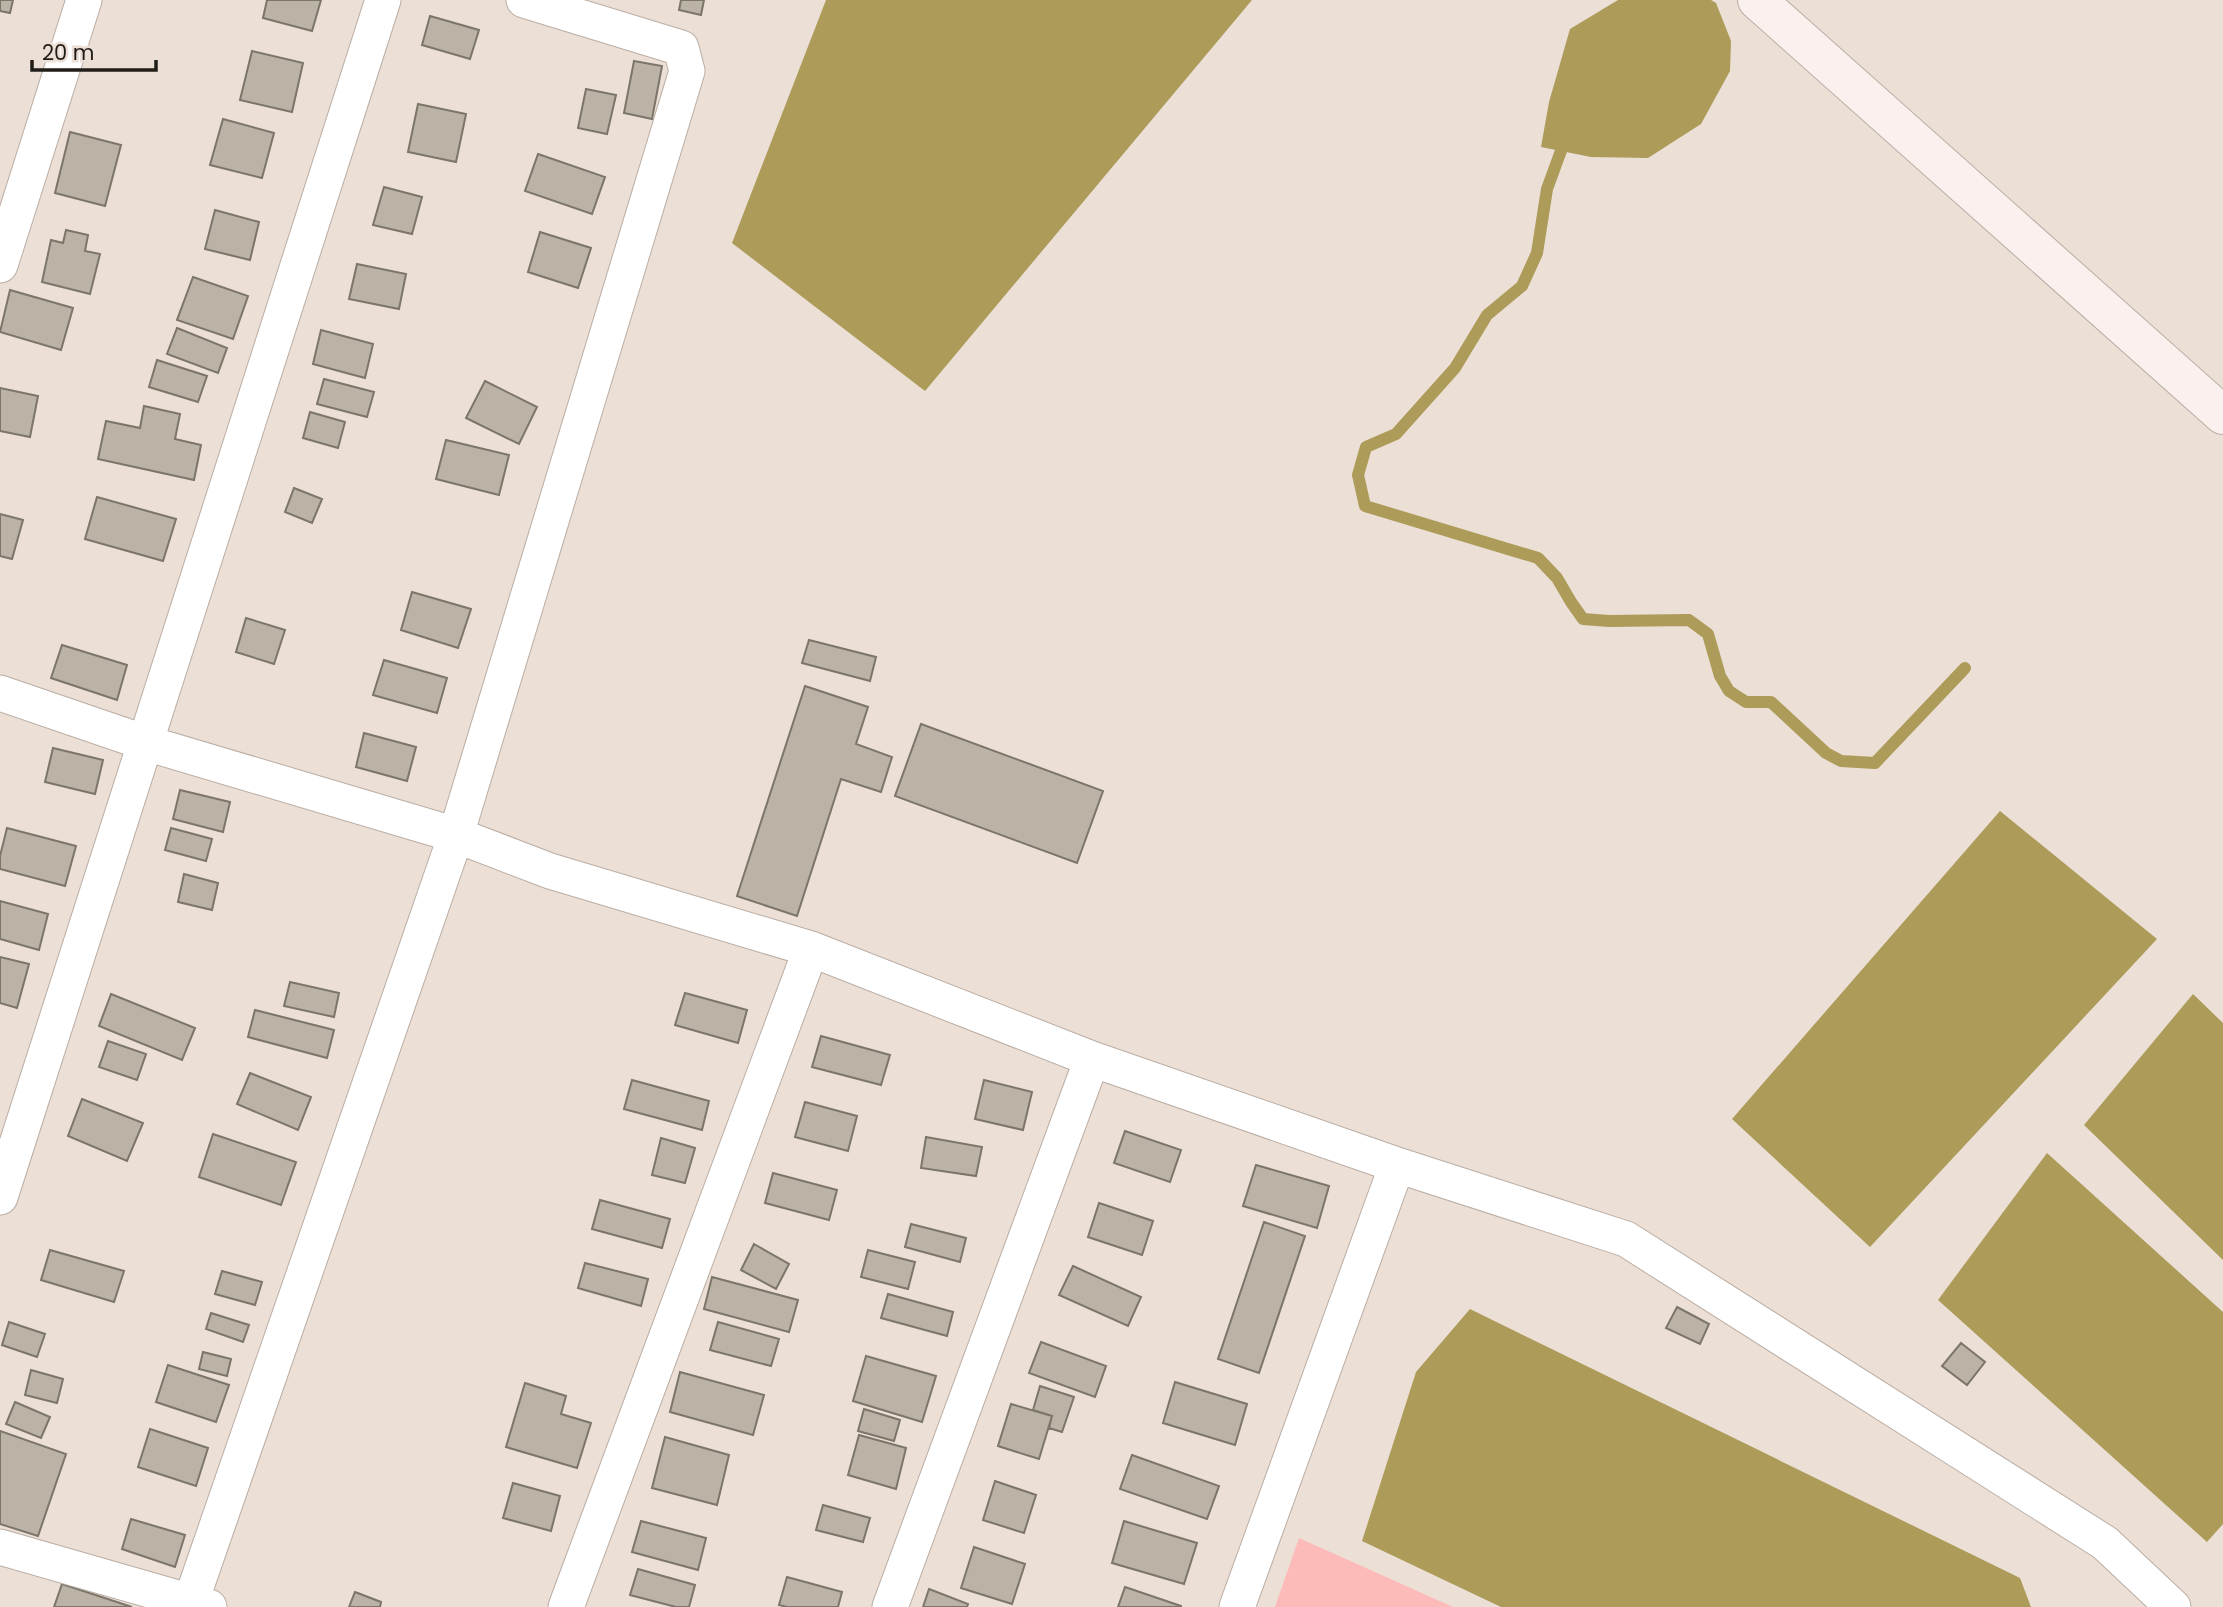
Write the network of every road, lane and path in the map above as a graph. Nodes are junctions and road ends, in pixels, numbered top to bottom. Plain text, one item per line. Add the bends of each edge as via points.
1 (84, 0) edge
2 (383, 0) edge
3 (524, 0) edge
4 (1757, 0) edge
5 (0, 265) edge
6 (2223, 415) edge
7 (0, 693) edge
8 (146, 743) junction
9 (456, 835) junction
10 (811, 949) junction
11 (1091, 1059) junction
12 (1396, 1165) junction
13 (0, 1196) edge
14 (0, 1547) edge
15 (196, 1605) edge
16 (566, 1607) edge
17 (890, 1607) edge
18 (1237, 1607) edge
19 (2173, 1607) edge

1 - 5 street
2 - 8 street
3 - 9 street via 681,48 687,71
4 - 6 main road
7 - 8 street
8 - 9 street
8 - 13 street
9 - 10 street via 551,871
9 - 15 street
10 - 11 street
10 - 16 street
11 - 12 street
11 - 17 street
12 - 18 street
12 - 19 street via 1626,1239 2105,1543
14 - 15 street

